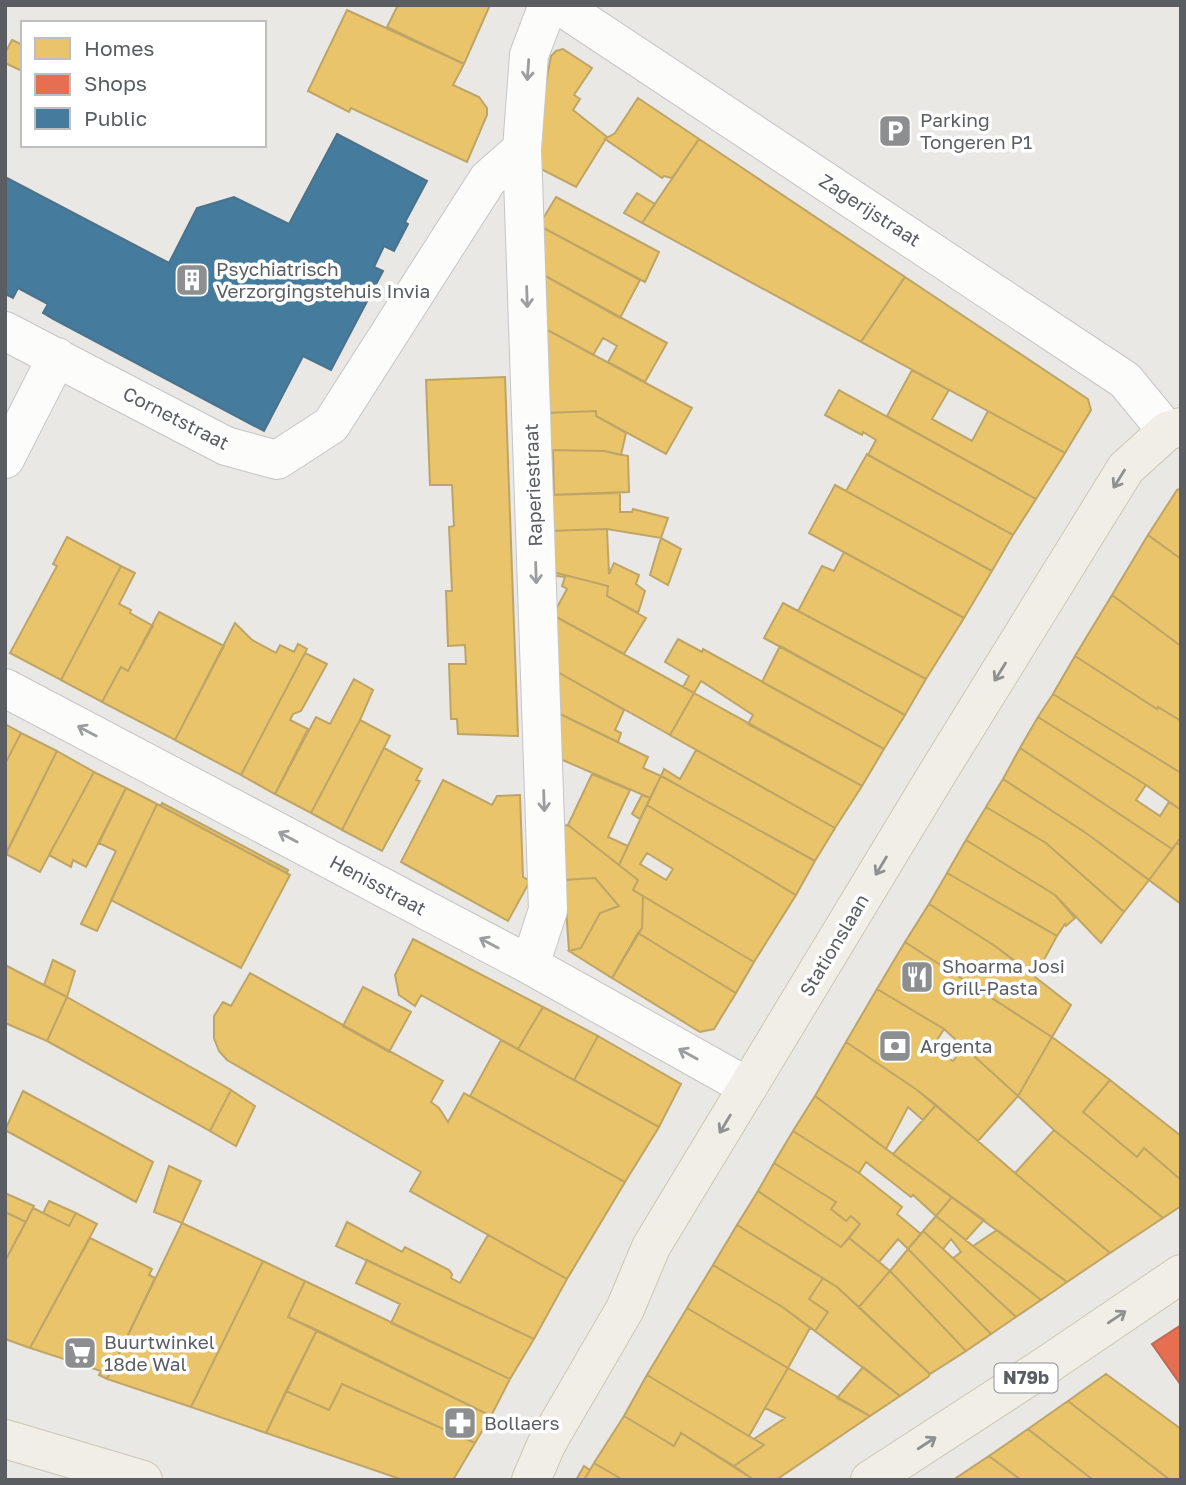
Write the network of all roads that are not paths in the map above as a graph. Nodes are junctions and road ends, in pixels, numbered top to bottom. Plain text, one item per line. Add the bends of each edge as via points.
1 (548, 5) edge
2 (559, 5) edge
3 (522, 149) junction
4 (5, 331) edge
5 (57, 357) junction
6 (1174, 429) edge
7 (5, 459) edge
8 (5, 688) edge
9 (530, 965) junction
10 (747, 1087) junction
11 (1181, 1274) edge
12 (5, 1439) edge
13 (547, 1443) junction
14 (143, 1480) edge
15 (511, 1480) edge
16 (531, 1480) edge
17 (870, 1480) edge

1 -> 3 street, Raperiestraat via 529,55
2 - 6 street, Zagerijstraat via 1125,380
3 - 5 street, Cornetstraat via 488,179 331,425 278,460 226,446
3 -> 9 street, Raperiestraat via 548,910
4 - 5 street, Cornetstraat
5 - 7 street
6 -> 10 main road, Stationslaan via 1126,468
9 -> 8 street, Henisstraat
10 -> 9 street, Henisstraat
10 -> 13 main road, Stationslaan via 651,1247 625,1309
17 -> 11 main road, N79b
12 - 14 main road
13 - 15 main road
13 - 16 main road, Stationslaan

